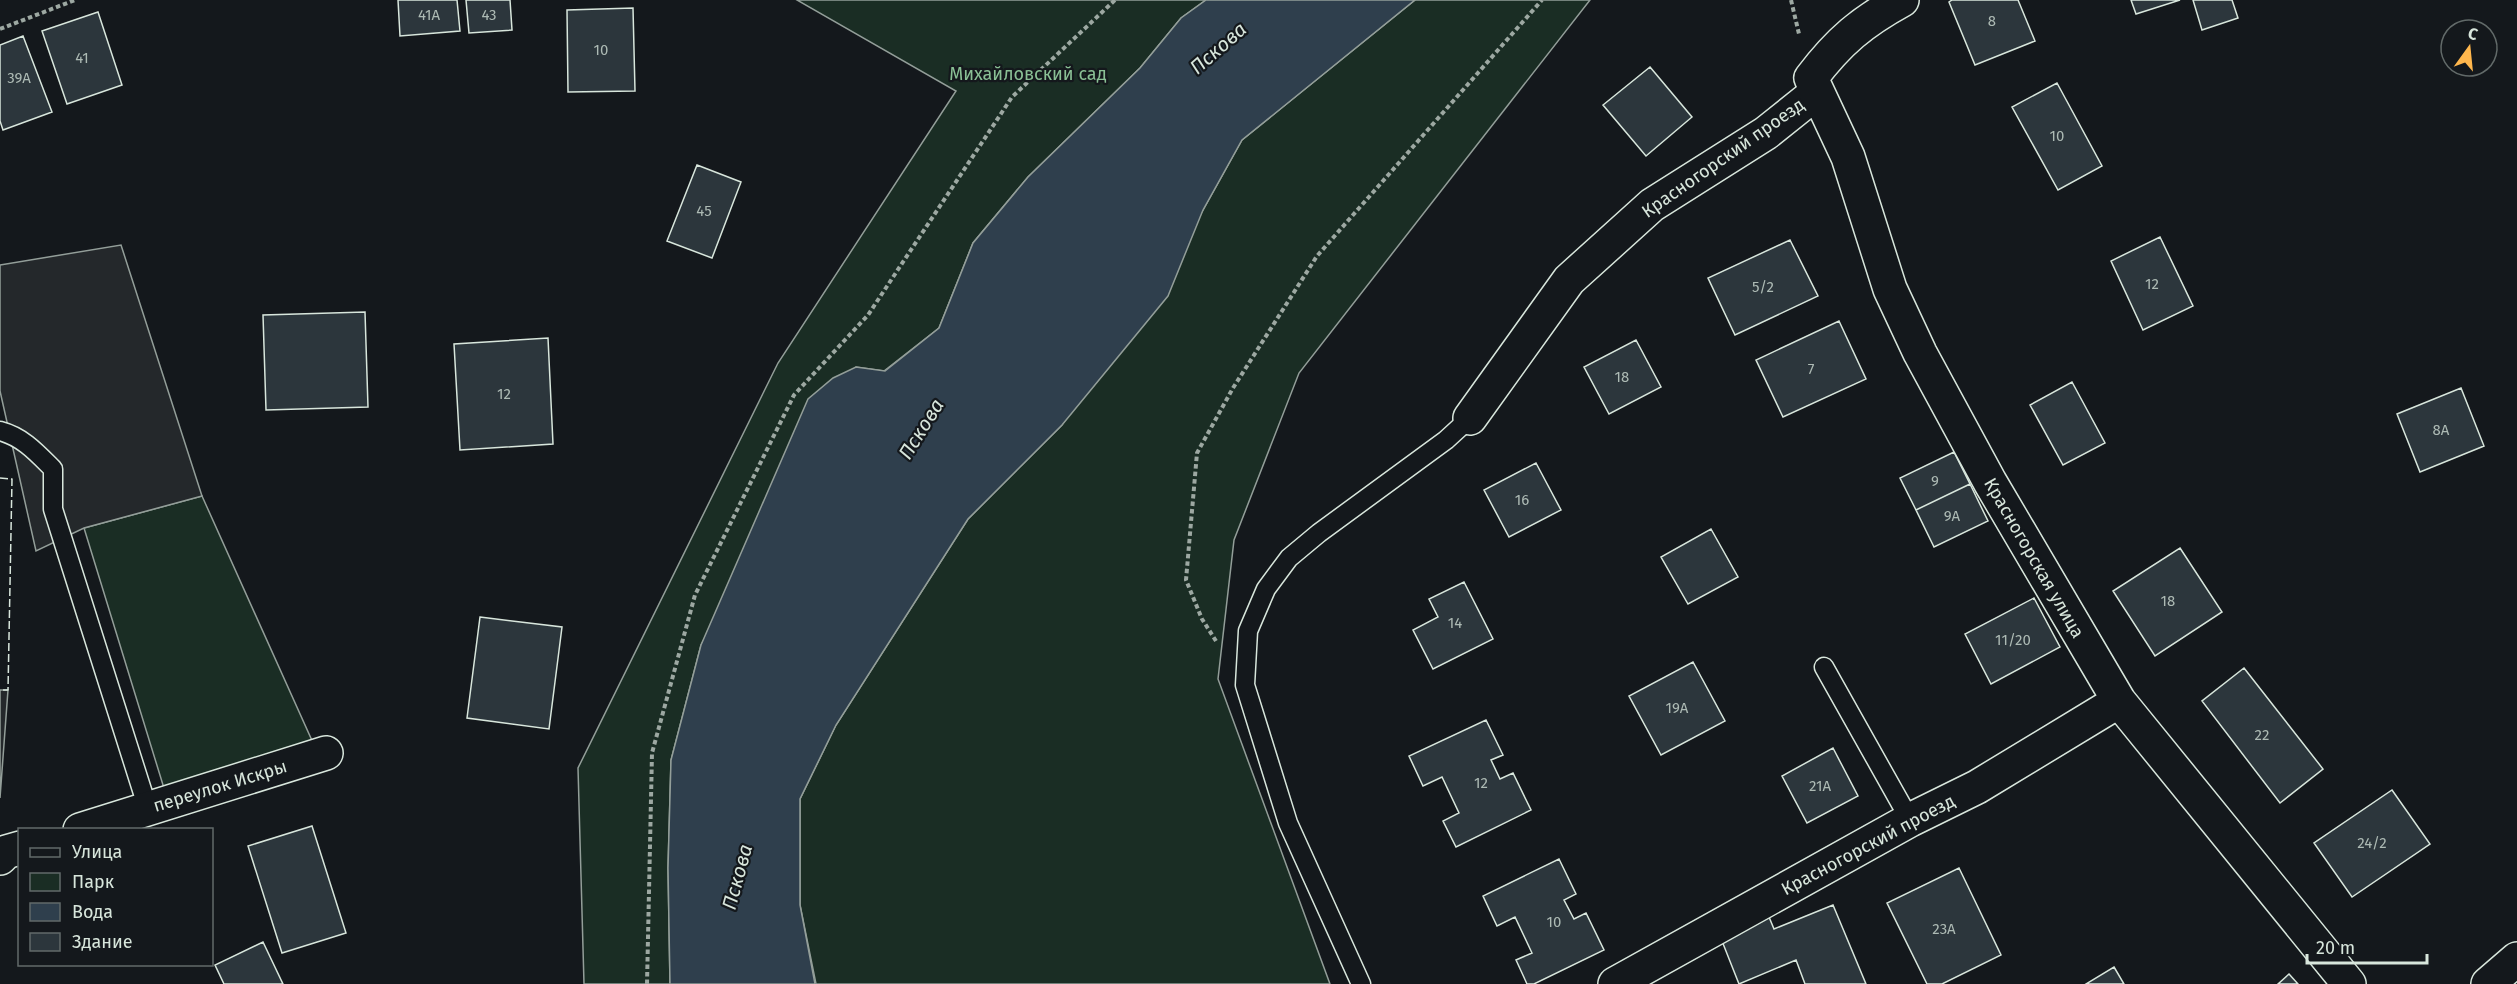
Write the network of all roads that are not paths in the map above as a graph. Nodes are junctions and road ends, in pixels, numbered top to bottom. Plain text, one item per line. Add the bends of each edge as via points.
1 (1902, 0) edge
2 (1814, 85) junction
3 (1470, 418) joint
4 (0, 431) edge
5 (1824, 666) dead end
6 (2119, 701) junction
7 (326, 753) dead end
8 (148, 809) junction
9 (1910, 820) junction
10 (86, 828) edge
11 (18, 849) edge
12 (0, 858) edge
13 (2517, 959) edge
14 (1360, 984) edge
15 (1614, 984) edge
16 (2349, 984) edge
17 (2488, 984) edge

1 - 2 street, Красногорский проезд via 1835,46
2 - 3 street, Красногорский проезд via 1766,133 1652,205 1569,280
2 - 6 street, Красногорская улица via 1848,157 1890,289 1920,353 1990,482
3 - 14 lane via 1289,558 1266,589 1248,631 1245,685 1288,824
4 - 8 lane via 30,446 53,469 54,509
5 - 9 lane
6 - 9 street, Красногорский проезд via 1977,787
6 - 16 street, Красногорская улица
7 - 8 street, переулок Искры
8 - 10 street, переулок Искры
9 - 15 street, Красногорский проезд
11 - 12 street
13 - 17 street

